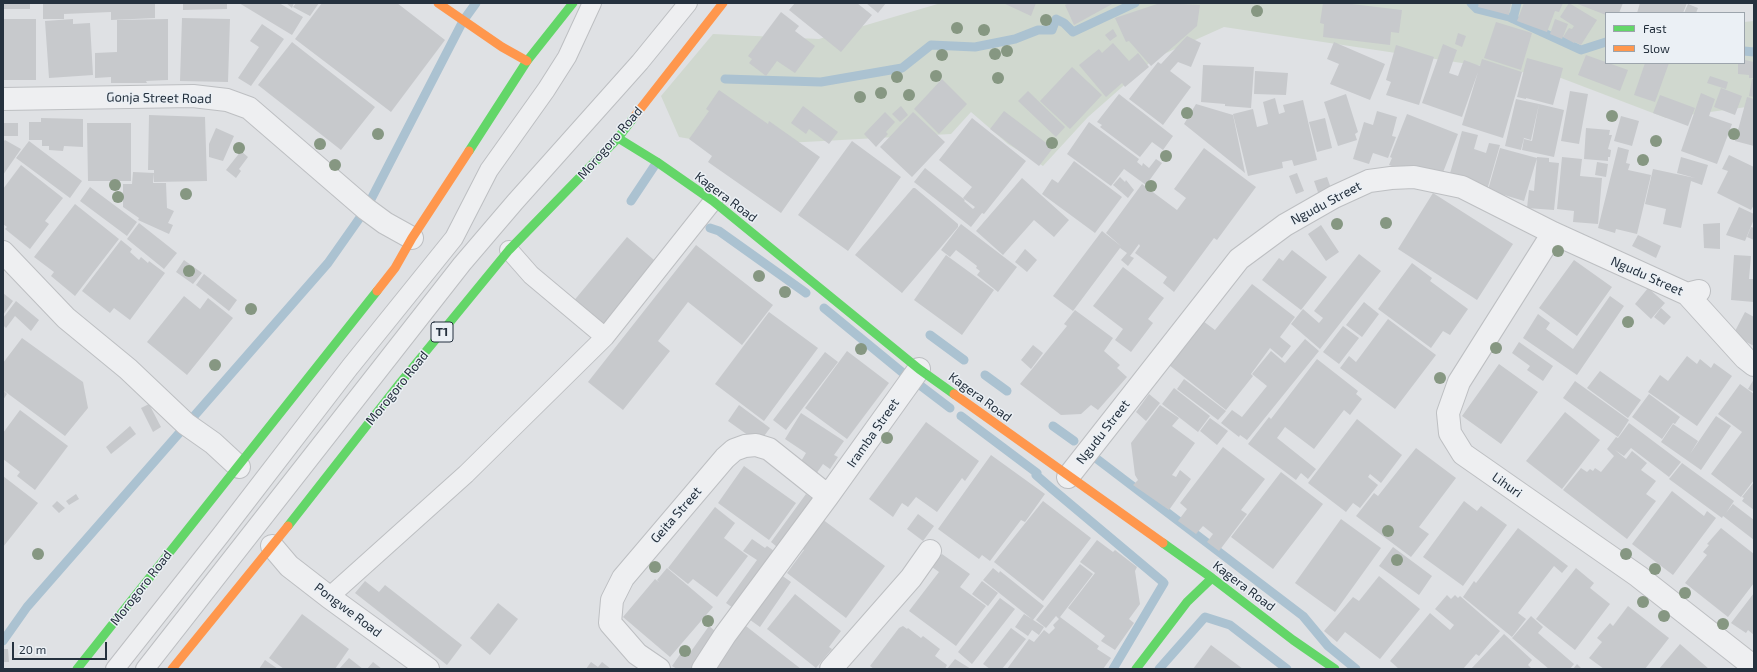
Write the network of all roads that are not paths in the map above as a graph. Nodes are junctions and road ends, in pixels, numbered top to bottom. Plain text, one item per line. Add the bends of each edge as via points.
1 (438, 3) edge
2 (573, 3) edge
3 (592, 3) edge
4 (688, 3) edge
5 (723, 3) edge
6 (527, 61) junction
7 (3, 99) edge
8 (618, 138) junction
9 (713, 201) junction
10 (1553, 233) junction
11 (412, 238) junction
12 (509, 250) junction
13 (3, 252) edge
14 (605, 337) junction
15 (1754, 365) edge
16 (919, 369) junction
17 (239, 467) junction
18 (1068, 477) junction
19 (828, 496) junction
20 (272, 546) junction
21 (930, 551) dead end
22 (1212, 578) junction
23 (329, 597) junction
24 (1754, 667) edge
25 (77, 669) edge
26 (115, 669) edge
27 (145, 669) edge
28 (172, 669) edge
29 (428, 669) edge
30 (659, 669) edge
31 (702, 669) edge
32 (831, 669) edge
33 (1136, 669) edge
34 (1334, 669) edge

1 - 6 main road
2 - 6 main road, Morogoro Road
3 - 26 lane via 567,57 489,170 454,238
4 - 27 lane, Morogoro Road via 640,62 462,264
5 - 8 main road, Morogoro Road / T1
6 - 11 main road, Morogoro Road
7 - 11 street, Gonja Street Road via 193,96 226,100 249,108 366,209
8 - 9 main road, Kagera Road via 658,162
8 - 12 main road, Morogoro Road / T1
9 - 14 lane
9 - 16 main road, Kagera Road
10 - 15 street, Ngudu Street via 1693,293 1745,358
10 - 18 street, Ngudu Street via 1462,187 1414,177 1369,181 1334,197 1285,225 1239,259
10 - 24 street, Lihuri via 1459,382 1448,413 1450,433 1463,454 1638,576
11 - 17 main road, Morogoro Road via 395,268
12 - 14 lane via 531,275
12 - 20 main road, Morogoro Road / T1
13 - 17 street via 66,318 128,369 186,424 213,443
14 - 23 lane via 466,474
16 - 18 main road, Kagera Road
16 - 19 street, Iramba Street
17 - 25 main road, Morogoro Road
18 - 22 main road, Kagera Road
19 - 30 street, Geita Street via 769,449 756,445 745,446 734,450 725,458 623,578 612,600 610,623 637,654
19 - 31 street, Iramba Street
20 - 23 street, Pongwe Road via 289,566
20 - 28 main road, Morogoro Road / T1
21 - 32 street via 911,578
22 - 33 main road via 1187,602
22 - 34 main road, Kagera Road
23 - 29 street, Pongwe Road

